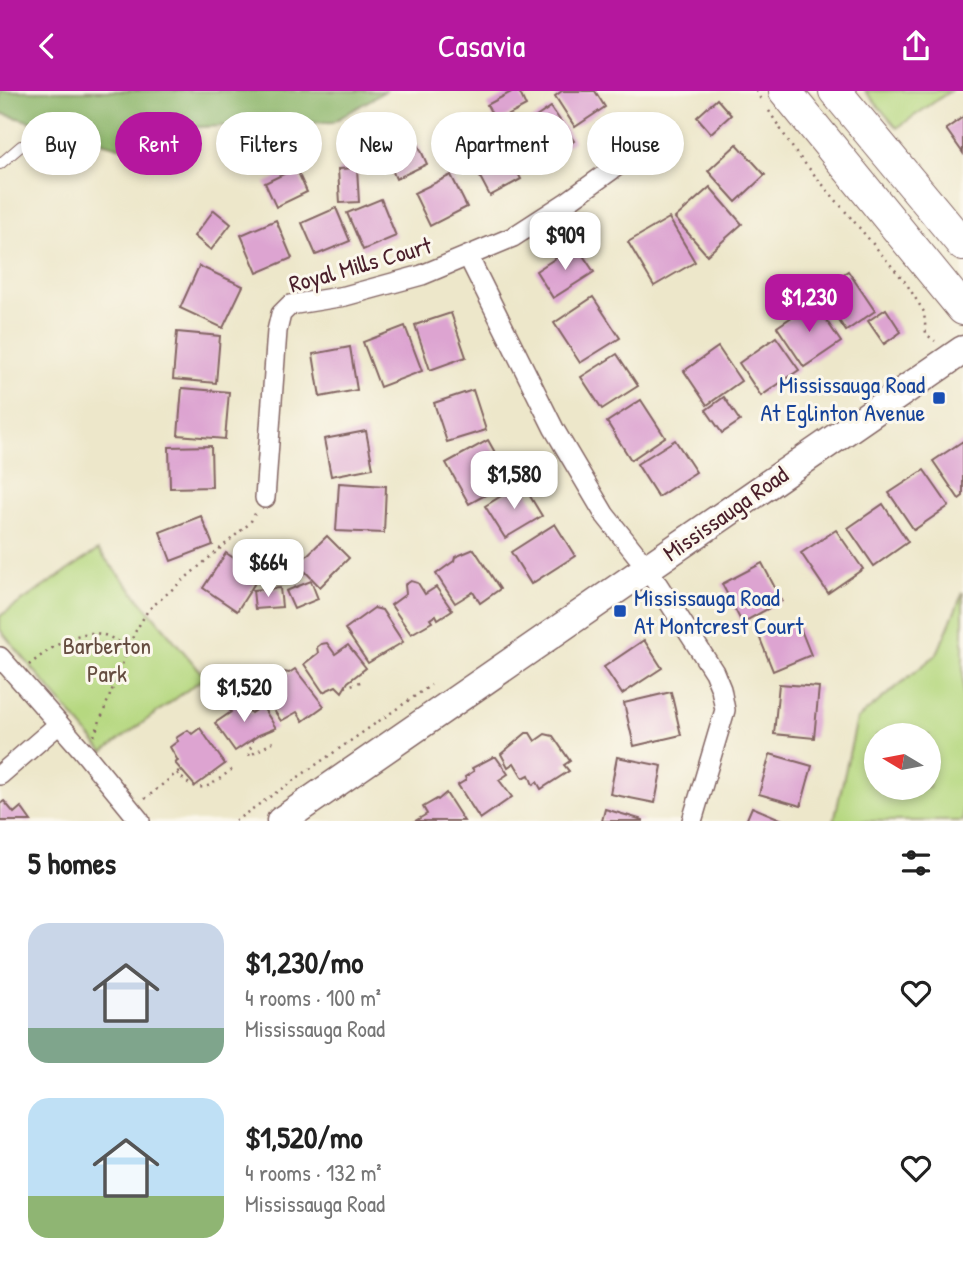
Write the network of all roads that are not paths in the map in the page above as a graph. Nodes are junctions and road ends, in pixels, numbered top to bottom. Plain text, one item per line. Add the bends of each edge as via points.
1 (785, 91) edge
2 (835, 91) edge
3 (21, 147) edge
4 (0, 164) edge
5 (604, 175) edge
6 (963, 245) edge
7 (468, 256) junction
8 (963, 309) edge
9 (951, 346) edge
10 (265, 498) road end
11 (647, 568) junction
12 (0, 657) edge
13 (59, 724) junction
14 (0, 775) edge
15 (136, 816) edge
16 (281, 821) edge
17 (692, 821) edge

1 - 8 main road
2 - 6 main road
3 - 4 lane
5 - 7 street, Royal Mills Court via 513,237
7 - 10 street, Royal Mills Court via 422,275 290,305 281,314
7 - 11 street via 554,429 606,515
9 - 11 main road, Mississauga Road
11 - 16 main road, Mississauga Road
11 - 17 street via 714,673 725,710
12 - 13 street
13 - 14 street
13 - 15 street

